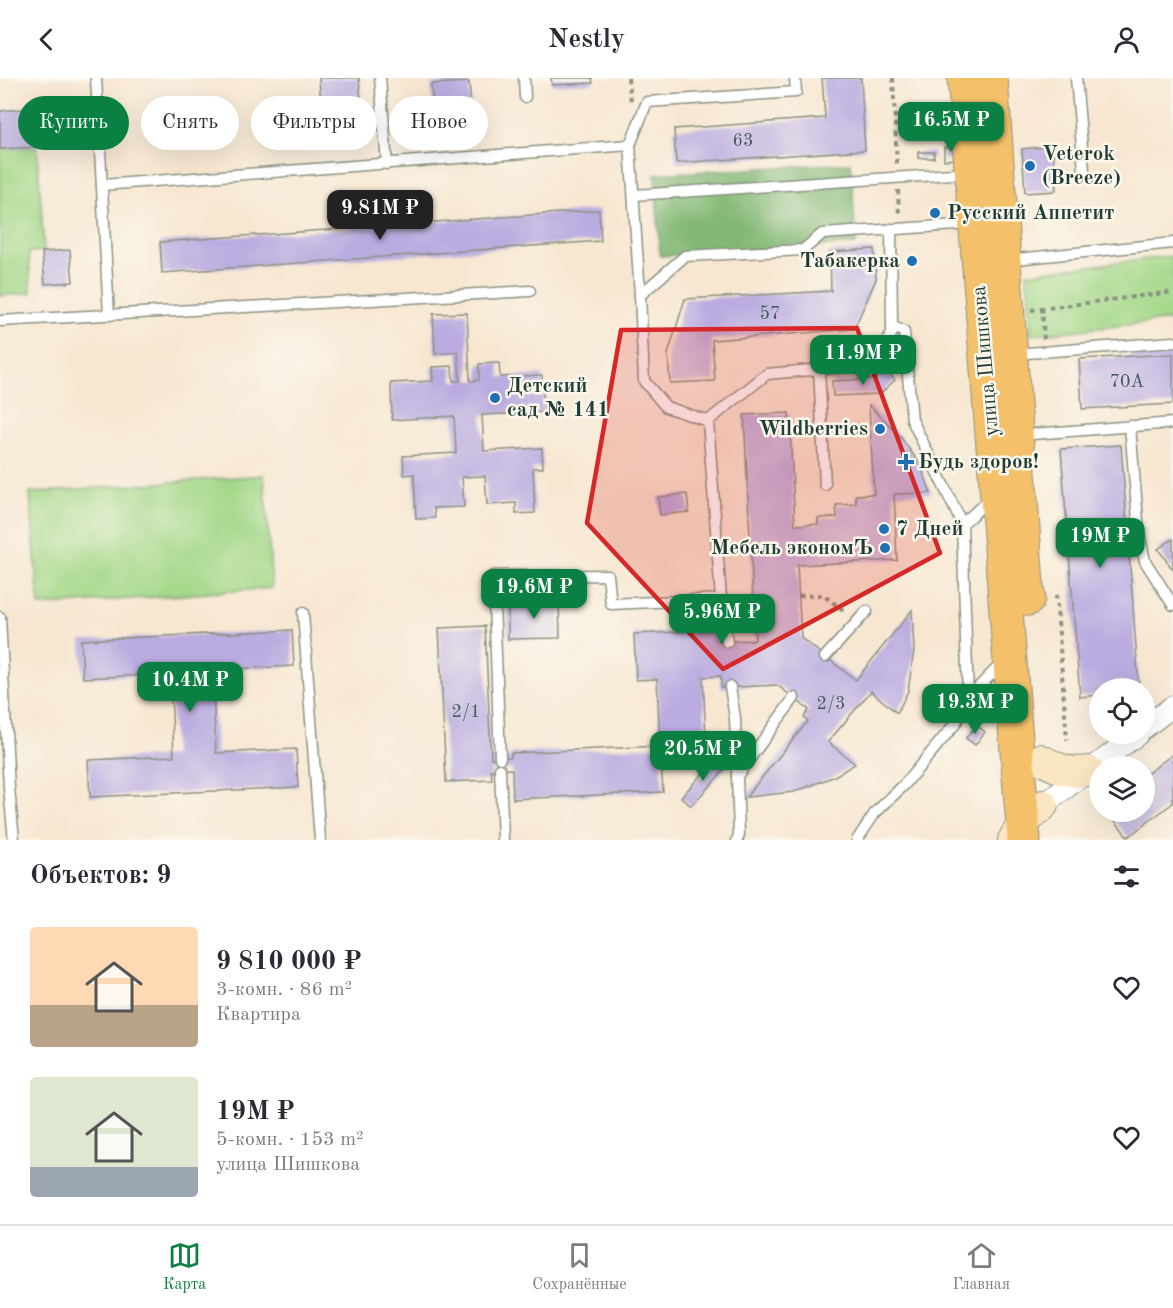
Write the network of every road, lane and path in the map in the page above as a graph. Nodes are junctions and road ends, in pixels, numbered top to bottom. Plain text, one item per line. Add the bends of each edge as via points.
1 (96, 78) edge
2 (380, 78) edge
3 (524, 78) edge
4 (795, 78) edge
5 (893, 78) edge
6 (964, 78) edge
7 (990, 78) edge
8 (1076, 78) edge
9 (525, 97) dead end
10 (894, 107) dead end
11 (630, 146) junction
12 (387, 164) junction
13 (1084, 170) dead end
14 (972, 172) junction
15 (102, 184) junction
16 (634, 195) junction
17 (976, 224) junction
18 (891, 229) junction
19 (1173, 243) edge
20 (1004, 260) junction
21 (530, 291) dead end
22 (1173, 292) edge
23 (640, 295) junction
24 (1041, 308) junction
25 (1030, 310) dead end
26 (109, 315) junction
27 (0, 321) edge
28 (892, 326) junction
29 (1173, 342) edge
30 (1046, 351) junction
31 (1011, 354) junction
32 (819, 369) junction
33 (708, 421) junction
34 (1173, 423) edge
35 (1130, 426) junction
36 (1016, 435) junction
37 (825, 485) dead end
38 (997, 493) junction
39 (962, 524) junction
40 (799, 596) dead end
41 (721, 599) junction
42 (1173, 605) edge
43 (867, 611) dead end
44 (303, 613) dead end
45 (0, 617) edge
46 (858, 621) junction
47 (727, 642) dead end
48 (1010, 655) junction
49 (825, 657) dead end
50 (730, 687) dead end
51 (794, 698) dead end
52 (969, 698) junction
53 (1171, 711) edge
54 (1155, 721) edge
55 (1124, 744) edge
56 (1040, 759) junction
57 (1088, 771) junction
58 (737, 776) junction
59 (5, 787) edge
60 (1030, 830) edge
61 (14, 840) edge
62 (320, 840) edge
63 (503, 840) edge
64 (737, 840) edge
65 (857, 840) edge

1 - 15 lane
2 - 12 lane
3 - 9 lane
4 - 11 lane via 796,92 647,102
5 - 10 path
6 - 14 main road, улица Шишкова
7 - 20 main road, улица Шишкова
8 - 13 lane
11 - 12 lane
11 - 16 lane
12 - 15 lane
14 - 16 lane
14 - 17 main road, улица Шишкова
15 - 26 lane
16 - 23 lane
17 - 18 lane
17 - 38 main road, улица Шишкова
18 - 23 lane via 822,234 803,250 685,256
18 - 28 lane
19 - 20 lane
20 - 31 main road, улица Шишкова
21 - 26 lane
22 - 24 path
23 - 33 lane via 644,381 666,406
24 - 25 path
24 - 30 path
26 - 27 lane
28 - 32 lane via 876,364
28 - 39 lane via 904,332 912,420
29 - 30 lane
30 - 31 lane
31 - 36 main road, улица Шишкова
32 - 33 lane via 767,374
32 - 37 lane
33 - 41 lane
34 - 35 lane
35 - 36 lane
35 - 42 lane via 1145,561
36 - 56 main road, улица Шишкова
38 - 39 lane
38 - 48 main road, улица Шишкова
39 - 52 lane
40 - 46 path via 823,595
41 - 47 lane
41 - 63 lane via 611,604 609,575 493,576
43 - 46 lane
44 - 62 lane
45 - 59 lane
46 - 49 lane
48 - 52 lane
48 - 60 main road, улица Шишкова
50 - 58 lane
51 - 58 lane
52 - 65 lane via 955,724 875,813
53 - 54 street
55 - 57 street
56 - 57 street via 1067,772
56 - 60 main road, улица Шишкова
57 - 60 street
58 - 64 lane
59 - 61 lane

